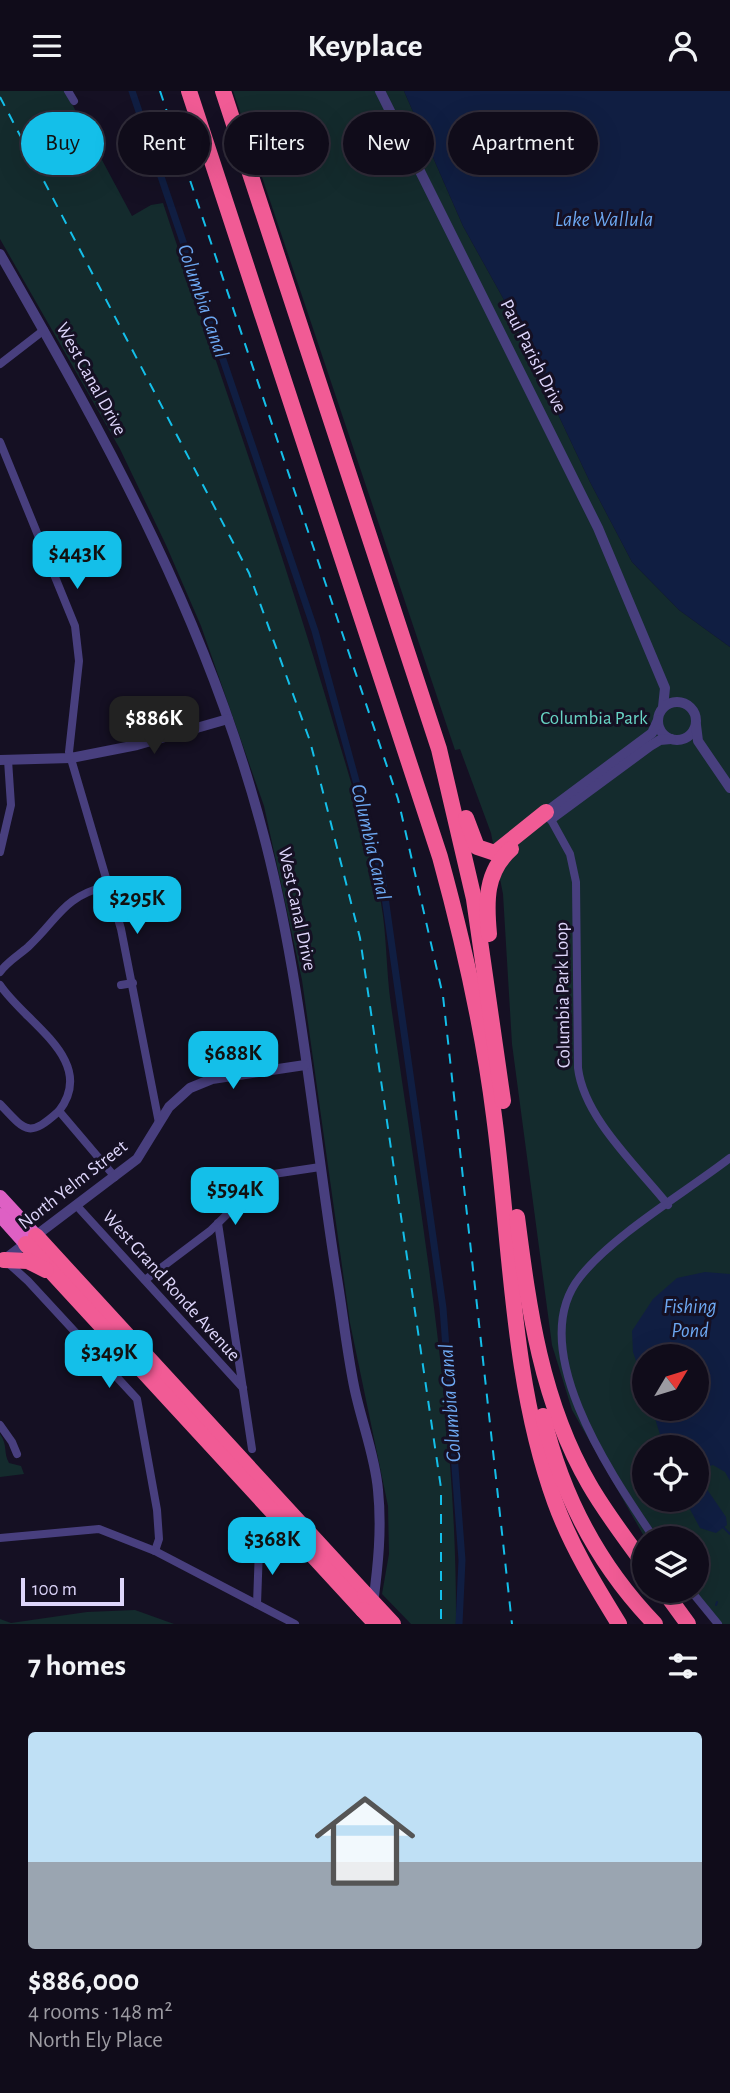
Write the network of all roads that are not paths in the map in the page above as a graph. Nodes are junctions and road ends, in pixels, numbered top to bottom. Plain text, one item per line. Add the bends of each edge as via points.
1 (68, 91) edge
2 (189, 91) edge
3 (223, 91) edge
4 (380, 91) edge
5 (74, 101) dead end
6 (0, 254) edge
7 (44, 330) junction
8 (0, 363) edge
9 (0, 442) edge
10 (378, 562) junction
11 (645, 641) junction
12 (687, 704) junction
13 (663, 707) junction
14 (228, 719) junction
15 (657, 720) junction
16 (696, 725) junction
17 (675, 740) junction
18 (71, 758) junction
19 (4, 760) edge
20 (730, 788) edge
21 (549, 816) junction
22 (0, 852) edge
23 (109, 885) junction
24 (0, 972) edge
25 (133, 983) junction
26 (0, 985) edge
27 (121, 985) dead end
28 (498, 1062) junction
29 (304, 1065) junction
30 (0, 1104) edge
31 (59, 1111) junction
32 (159, 1123) junction
33 (730, 1158) edge
34 (320, 1167) junction
35 (115, 1177) junction
36 (0, 1197) edge
37 (668, 1205) junction
38 (77, 1206) junction
39 (0, 1215) edge
40 (218, 1223) junction
41 (31, 1240) junction
42 (1, 1260) edge
43 (54, 1274) junction
44 (145, 1280) junction
45 (527, 1296) junction
46 (526, 1381) junction
47 (243, 1388) junction
48 (0, 1425) edge
49 (252, 1449) dead end
50 (17, 1454) dead end
51 (646, 1526) edge
52 (0, 1538) edge
53 (632, 1547) edge
54 (259, 1548) dead end
55 (155, 1551) junction
56 (673, 1603) edge
57 (701, 1603) edge
58 (257, 1604) junction
59 (366, 1609) edge
60 (295, 1624) edge
61 (376, 1624) edge
62 (393, 1624) edge
63 (619, 1624) edge
64 (642, 1624) edge
65 (655, 1624) edge
66 (688, 1624) edge
67 (718, 1624) edge

1 - 5 street
2 - 46 highway via 450,893 491,1088
3 - 10 highway
4 - 11 street, Paul Parish Drive via 586,503
6 - 7 street, West Canal Drive
7 - 8 street
7 - 14 street, West Canal Drive via 163,554
9 - 18 street via 75,626 79,661 68,746
10 - 21 highway via 416,655 475,843 484,852 498,852
10 - 28 highway via 439,749 458,824
11 - 12 street, Paul Parish Drive via 674,692
11 - 13 street, Paul Parish Drive via 665,690
12 - 13 street via 672,702
12 - 16 street via 695,713
13 - 15 street
14 - 18 street
14 - 29 street, West Canal Drive via 265,841 290,950
15 - 17 street via 661,732
15 - 21 street via 652,733
16 - 17 street via 690,735
16 - 20 street via 698,741
17 - 20 street via 695,750
17 - 21 street via 650,745
18 - 19 street
18 - 23 street
19 - 22 street via 11,805
21 - 28 highway via 505,855 489,884
21 - 37 street, Columbia Park Loop via 570,854 577,889 578,1068 583,1091 597,1117
23 - 24 street via 64,905
23 - 25 street
25 - 27 street
25 - 32 street
26 - 31 street via 69,1065 71,1087
28 - 45 highway
29 - 32 street, North Yelm Street via 197,1084 178,1097
29 - 34 street, West Canal Drive
30 - 31 street via 29,1129 41,1127
31 - 35 street, West Grand Ronde Avenue
32 - 35 street, North Yelm Street via 143,1153
33 - 37 street
34 - 40 street via 267,1175
34 - 59 street, West Canal Drive via 354,1385 378,1488 380,1552
35 - 38 street, North Yelm Street
36 - 41 highway
37 - 51 street via 583,1273 568,1298 561,1334 565,1367 581,1408 615,1478
38 - 41 street, North Yelm Street
38 - 44 street, West Grand Ronde Avenue
39 - 41 highway
40 - 44 street
40 - 47 street
41 - 42 street, North Yelm Street
41 - 43 highway
41 - 59 highway
42 - 43 highway via 31,1261
42 - 55 street via 28,1281 137,1399 157,1510
43 - 59 highway
44 - 47 street, West Grand Ronde Avenue
45 - 53 highway via 541,1367 566,1439 596,1495
45 - 65 highway via 540,1402 566,1491 605,1563
46 - 63 highway via 544,1466 561,1516
46 - 64 highway via 549,1471 570,1523 602,1577
47 - 49 street
48 - 50 street
52 - 55 street via 99,1529
54 - 58 street
55 - 58 street
56 - 66 highway
57 - 67 street
58 - 60 street
59 - 61 highway, bridge
59 - 62 highway, bridge

